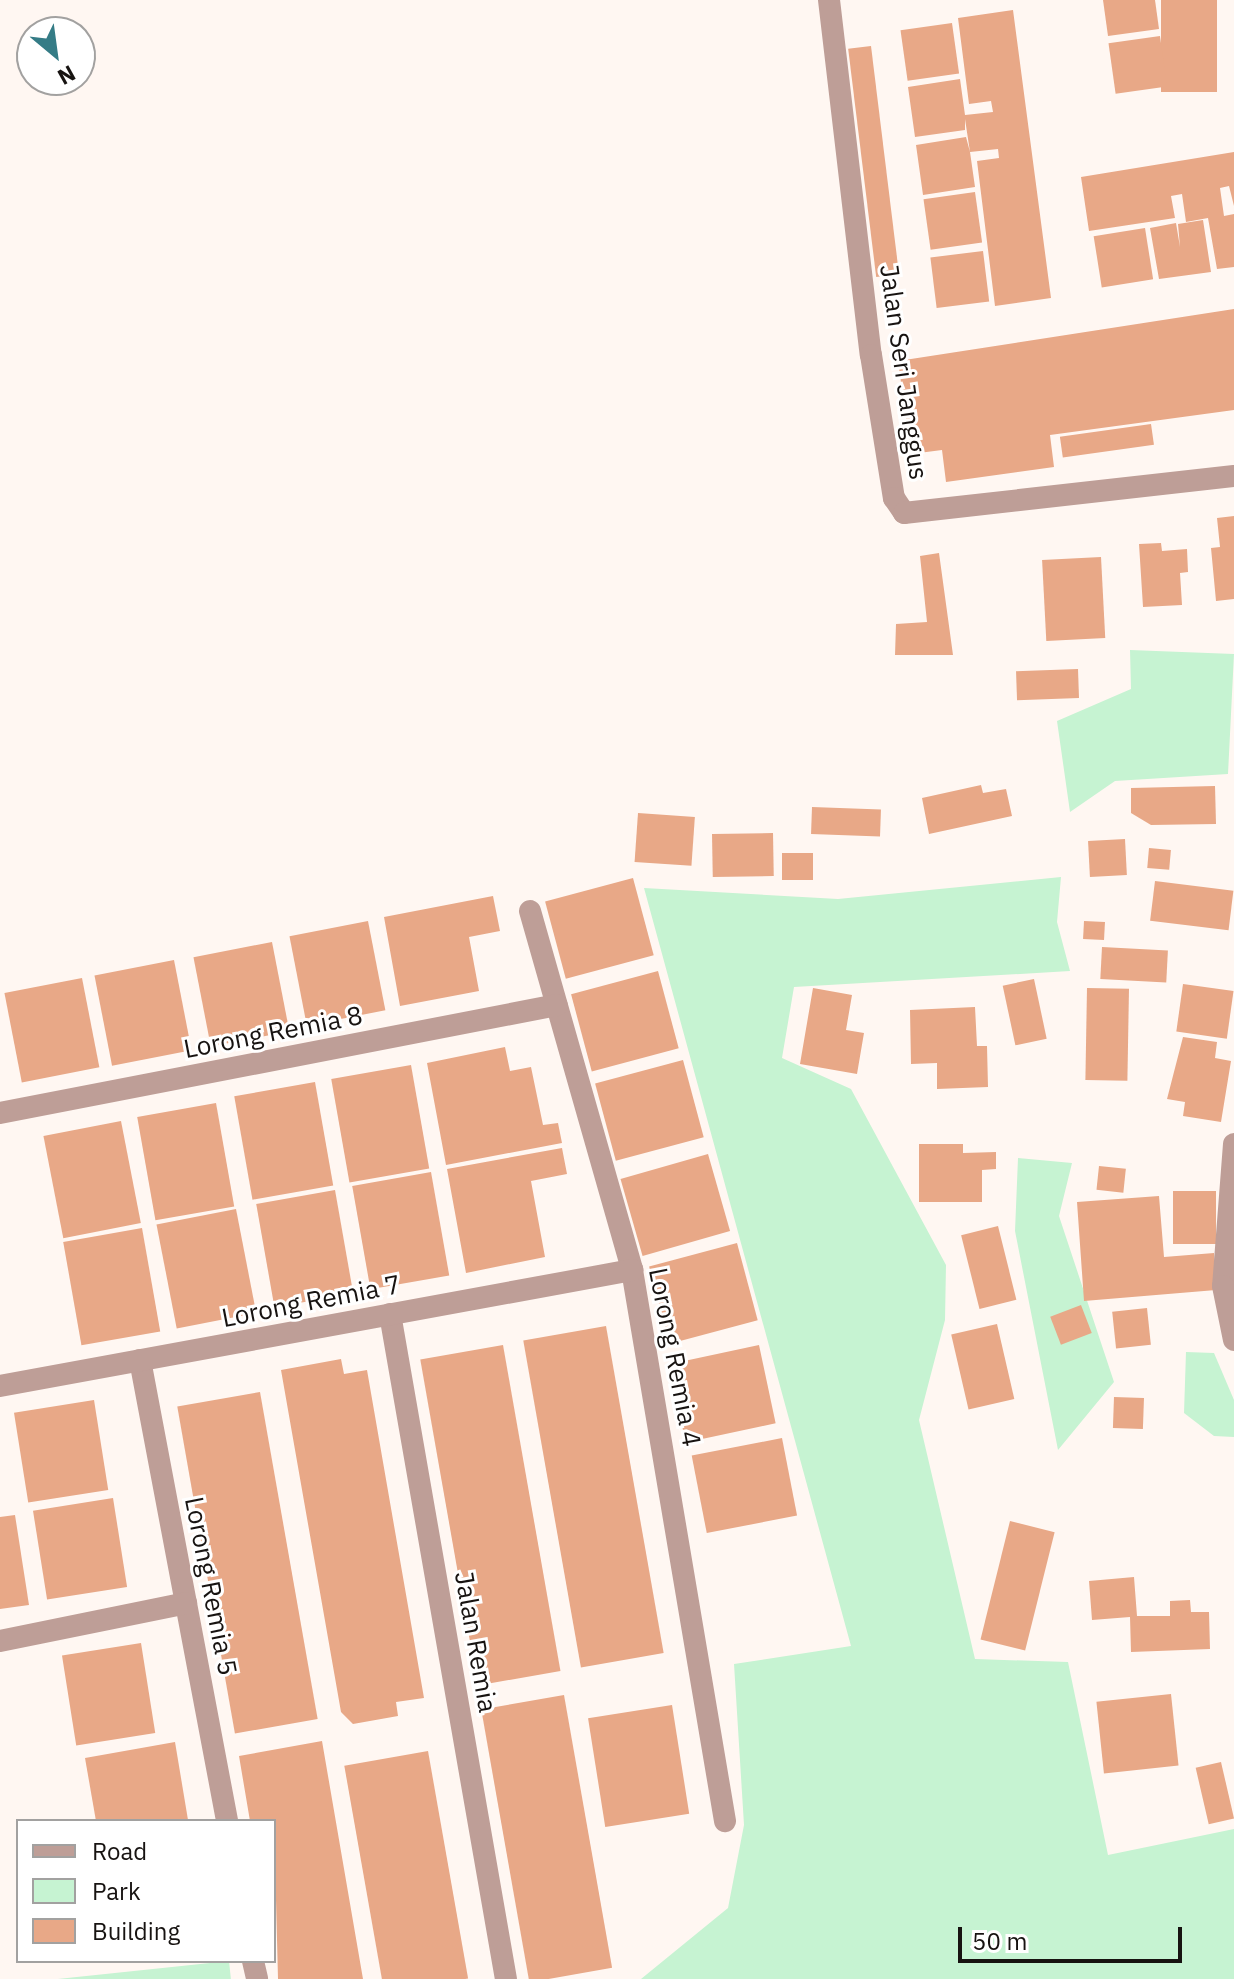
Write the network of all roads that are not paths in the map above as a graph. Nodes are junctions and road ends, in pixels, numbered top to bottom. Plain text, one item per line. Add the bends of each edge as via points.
1 (829, 0) edge
2 (1234, 476) edge
3 (530, 911) dead end
4 (557, 1005) junction
5 (0, 1113) edge
6 (1234, 1144) edge
7 (632, 1270) junction
8 (390, 1314) junction
9 (1234, 1340) edge
10 (140, 1360) junction
11 (0, 1386) edge
12 (186, 1603) junction
13 (0, 1641) edge
14 (227, 1819) edge
15 (725, 1821) dead end
16 (506, 1979) edge

1 - 2 street, Jalan Seri Janggus via 871,355 894,498 904,513
3 - 4 street, Lorong Remia 4
4 - 5 street, Lorong Remia 8
4 - 7 street, Lorong Remia 4
6 - 9 street via 1223,1286
7 - 8 street, Lorong Remia 7
7 - 15 street, Lorong Remia 4
8 - 10 street, Lorong Remia 7
8 - 16 street, Jalan Remia
10 - 11 street, Lorong Remia 7
10 - 12 street, Lorong Remia 5
12 - 13 street
12 - 14 street, Lorong Remia 5

